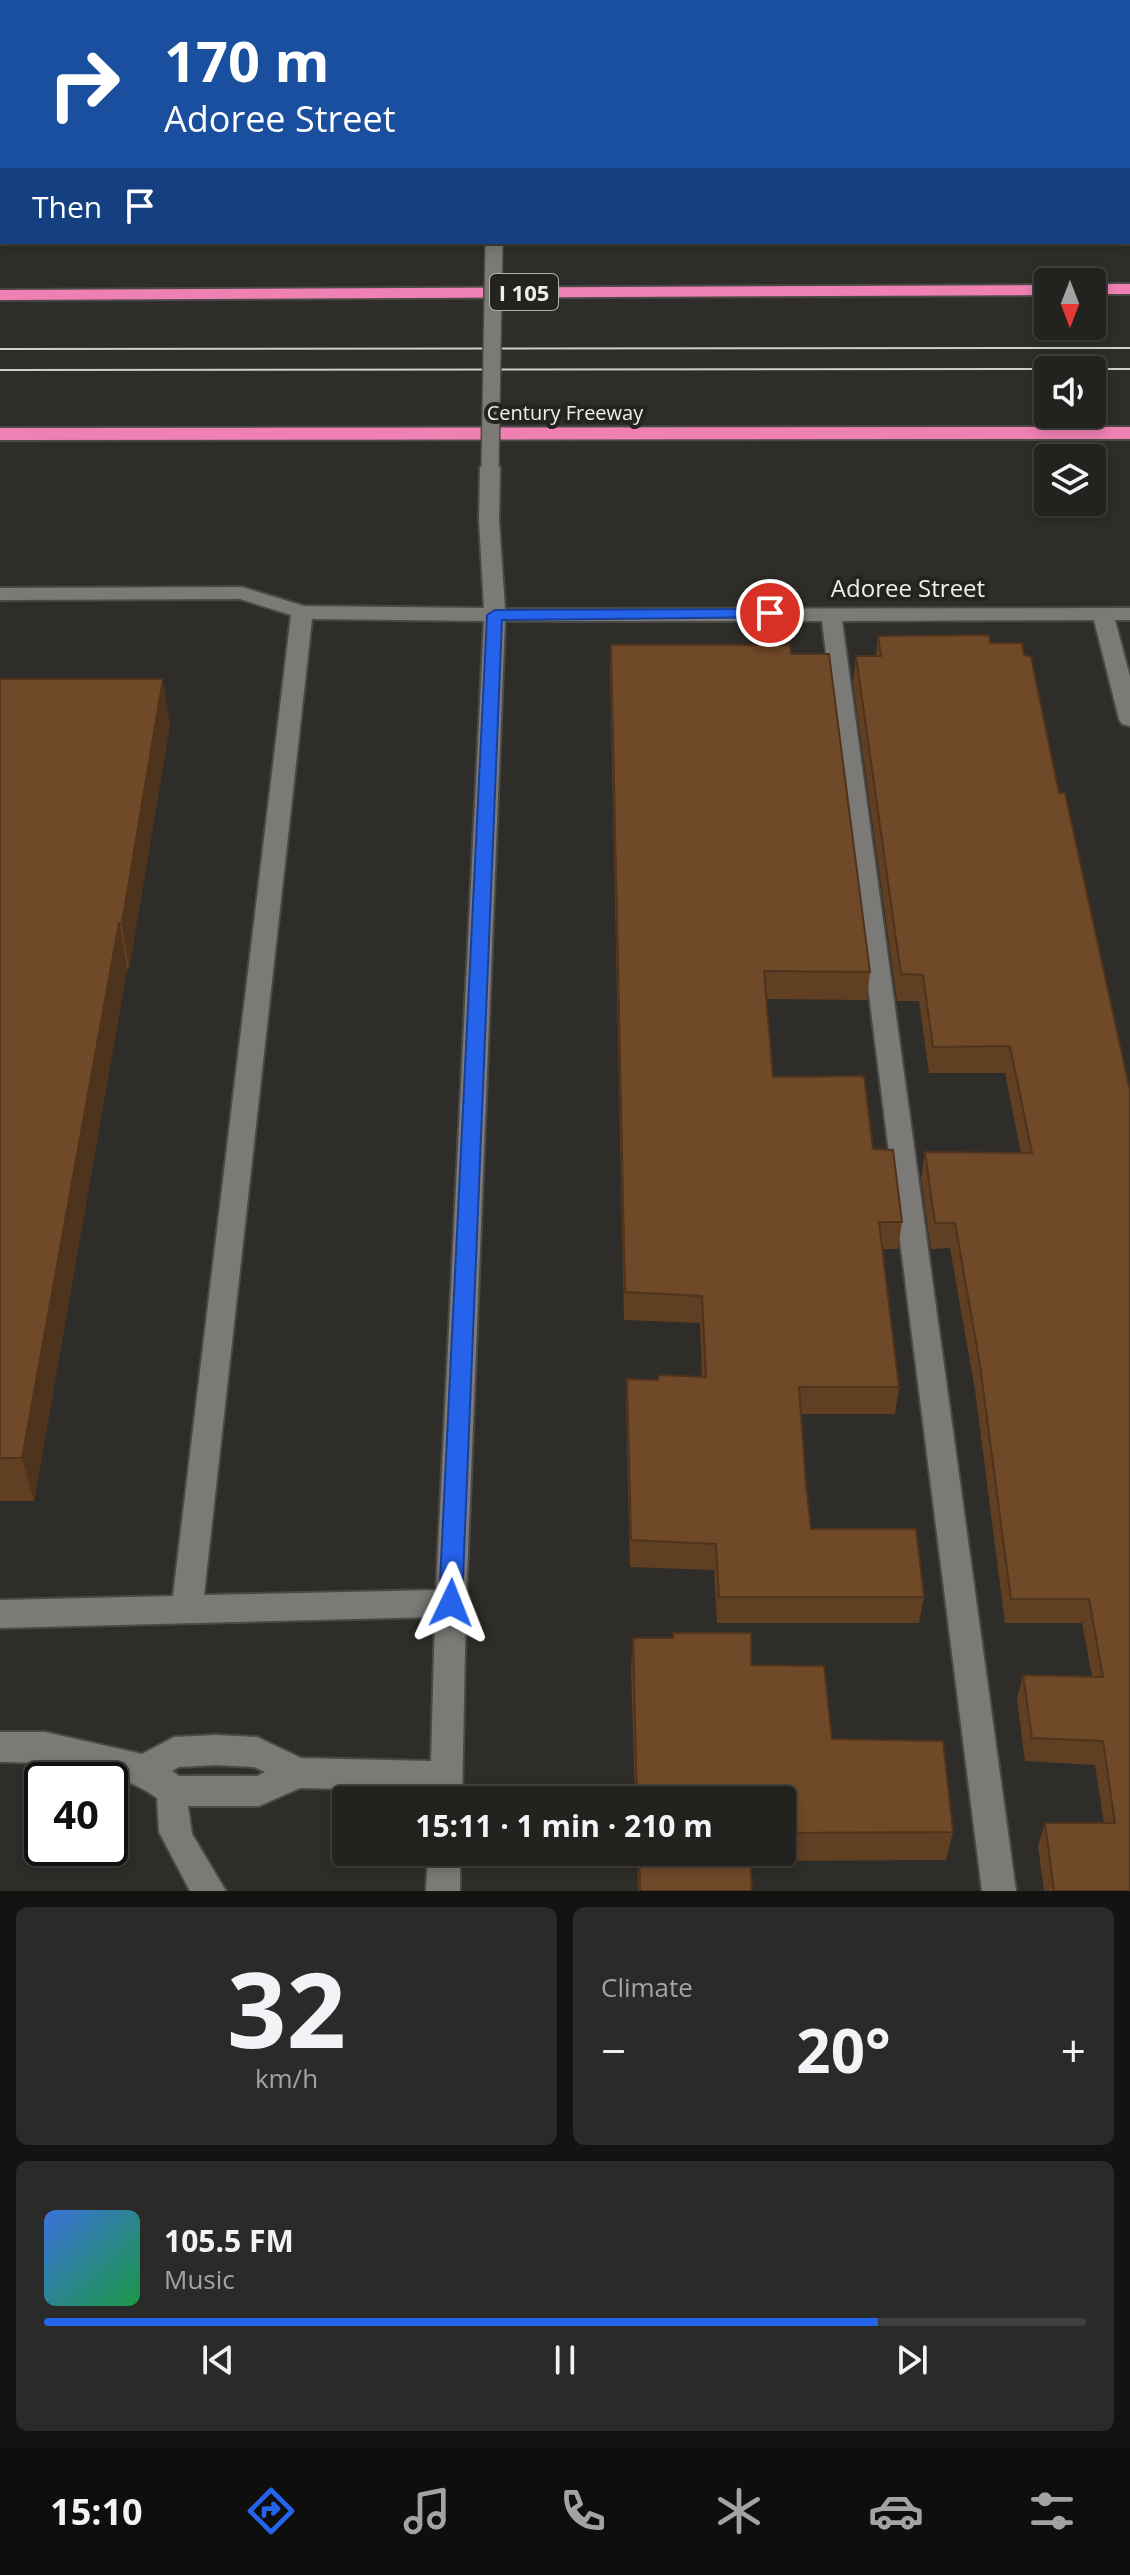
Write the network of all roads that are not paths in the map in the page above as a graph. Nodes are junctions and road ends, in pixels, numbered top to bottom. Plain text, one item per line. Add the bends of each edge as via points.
1 (494, 244) edge
2 (1106, 289) edge
3 (1130, 289) edge
4 (1034, 290) edge
5 (0, 295) edge
6 (1130, 433) edge
7 (0, 434) edge
8 (1035, 434) junction
9 (1130, 443) edge
10 (0, 594) edge
11 (302, 612) junction
12 (831, 613) junction
13 (1103, 614) junction
14 (1130, 614) edge
15 (495, 615) junction
16 (1130, 719) edge
17 (451, 1603) junction
18 (187, 1609) junction
19 (0, 1614) edge
20 (0, 1747) edge
21 (145, 1770) junction
22 (298, 1773) junction
23 (426, 1786) edge
24 (446, 1786) edge
25 (174, 1791) junction
26 (444, 1866) edge
27 (209, 1891) edge
28 (443, 1891) edge
29 (999, 1891) edge

1 - 15 street, bridge via 489,520
2 - 3 highway
4 - 5 highway, I 105
6 - 8 highway, Century Freeway
7 - 8 highway, Century Freeway
8 - 9 highway
10 - 11 street, Adoree Street via 242,593
11 - 15 street, Adoree Street
11 - 18 street
12 - 13 street, Adoree Street
12 - 15 street, Adoree Street
12 - 29 street
13 - 14 street, Adoree Street
13 - 16 street
15 - 17 street
17 - 18 street
17 - 24 street
18 - 19 street
20 - 21 street via 45,1747
21 - 22 street via 174,1752 216,1750 257,1752
21 - 25 street
22 - 23 street
22 - 25 street via 259,1791
25 - 27 street via 171,1825
26 - 28 street

